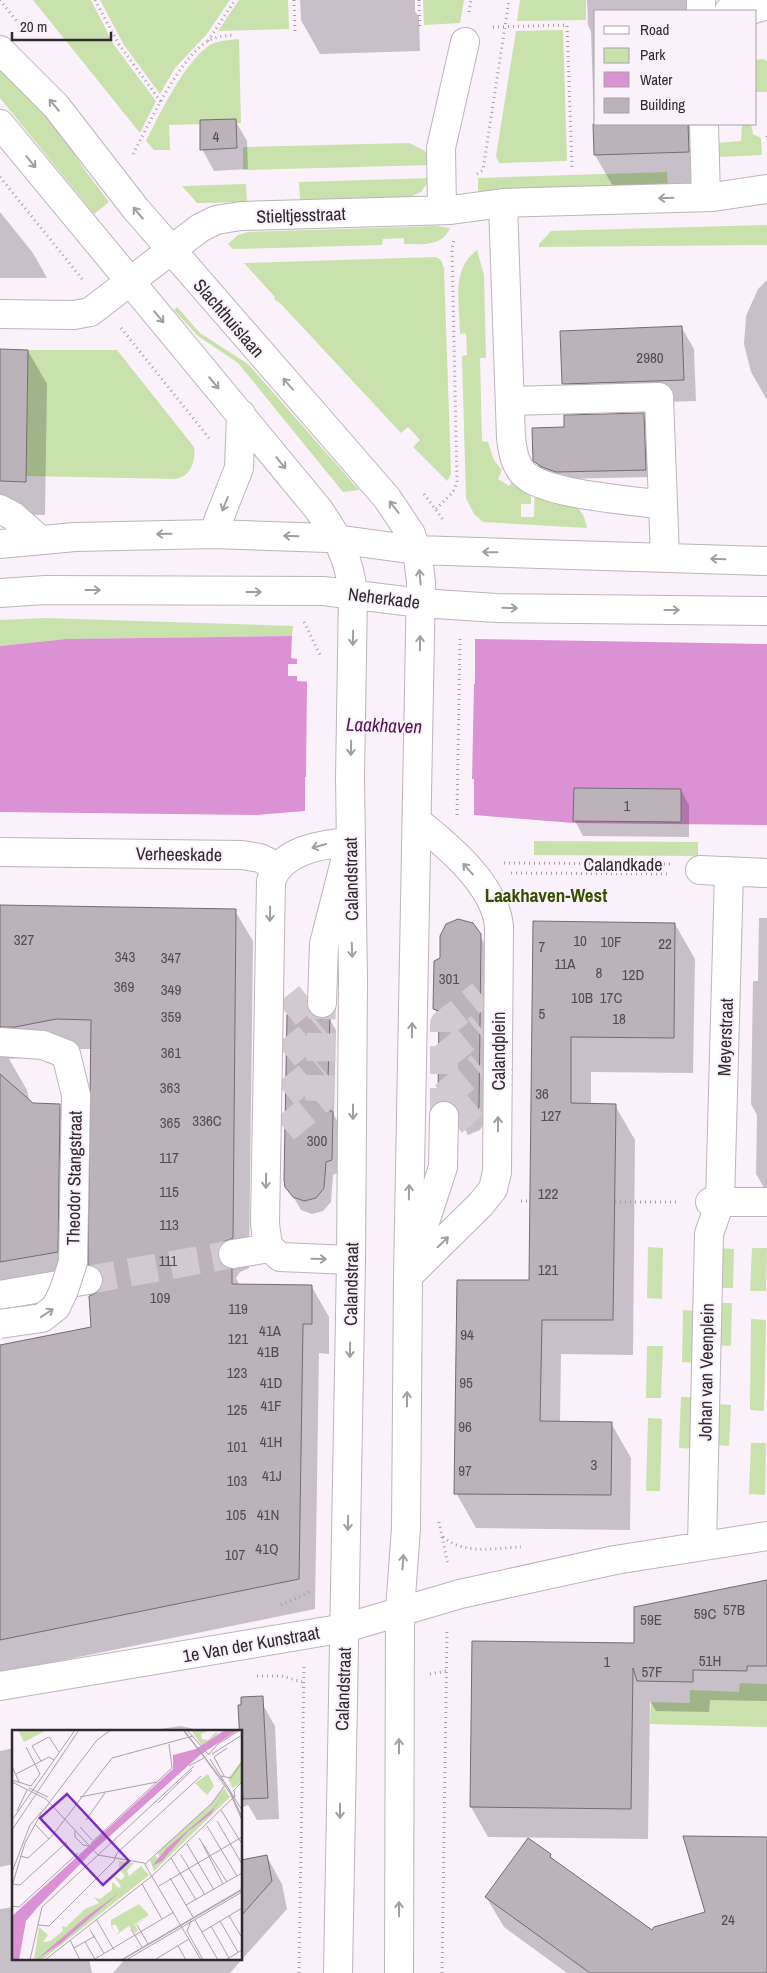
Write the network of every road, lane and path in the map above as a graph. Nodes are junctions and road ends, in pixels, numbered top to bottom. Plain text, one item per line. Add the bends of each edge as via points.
1 (95, 0) edge
2 (235, 0) edge
3 (294, 0) edge
4 (419, 0) edge
5 (509, 0) edge
6 (767, 5) edge
7 (751, 10) edge
8 (505, 27) junction
9 (420, 30) dead end
10 (295, 33) dead end
11 (235, 35) dead end
12 (475, 35) joint
13 (207, 41) junction
14 (0, 50) edge
15 (161, 102) junction
16 (0, 124) edge
17 (704, 125) edge
18 (767, 136) edge
19 (767, 140) edge
20 (130, 161) dead end
21 (572, 168) dead end
22 (483, 170) dead end
23 (767, 189) edge
24 (706, 197) junction
25 (503, 203) junction
26 (442, 210) junction
27 (452, 248) dead end
28 (170, 250) junction
29 (130, 283) junction
30 (0, 314) edge
31 (510, 401) junction
32 (241, 414) junction
33 (663, 505) junction
34 (0, 509) edge
35 (436, 509) dead end
36 (213, 534) junction
37 (40, 540) junction
38 (339, 540) junction
39 (0, 544) edge
40 (416, 550) junction
41 (665, 558) junction
42 (767, 561) edge
43 (0, 592) edge
44 (354, 594) junction
45 (421, 603) junction
46 (461, 606) junction
47 (767, 611) edge
48 (457, 781) dead end
49 (418, 822) junction
50 (350, 842) junction
51 (0, 852) edge
52 (498, 863) dead end
53 (278, 867) junction
54 (688, 867) joint
55 (729, 872) junction
56 (506, 873) dead end
57 (767, 873) edge
58 (674, 874) dead end
59 (318, 995) tunnel mouth
60 (0, 1042) edge
61 (0, 1053) edge
62 (447, 1123) tunnel mouth
63 (615, 1202) dead end
64 (715, 1202) junction
65 (767, 1202) edge
66 (270, 1248) junction
67 (232, 1254) tunnel mouth
68 (352, 1260) junction
69 (408, 1276) junction
70 (0, 1295) edge
71 (0, 1324) edge
72 (438, 1514) dead end
73 (442, 1536) junction
74 (767, 1536) edge
75 (702, 1545) junction
76 (404, 1546) junction
77 (529, 1546) dead end
78 (450, 1596) junction
79 (400, 1610) junction
80 (345, 1628) junction
81 (309, 1634) junction
82 (0, 1686) edge
83 (299, 1973) edge
84 (338, 1973) edge
85 (399, 1973) edge
86 (442, 1973) edge

1 - 15 path via 118,43
2 - 13 path
3 - 10 path
4 - 9 path
5 - 8 path
6 - 7 main road
8 - 12 path
8 - 21 path via 567,25
8 - 22 path
11 - 13 path
12 - 26 main road via 442,148
13 - 15 path via 193,55
28 -> 14 main road, Slachthuislaan via 56,106
15 - 20 path
16 -> 29 main road
17 - 24 main road
18 - 19 path
23 - 24 main road, Stieltjesstraat
24 -> 25 main road, Stieltjesstraat
25 - 26 main road, Stieltjesstraat
25 - 31 main road
26 - 28 main road, Stieltjesstraat via 230,217 205,224
27 - 35 path via 457,482 453,492
28 - 29 main road, Stieltjesstraat
40 -> 28 main road, Slachthuislaan via 405,524 390,503
29 - 30 main road, Stieltjesstraat via 97,308 82,314
29 -> 32 main road
31 - 33 main road via 513,455 526,476 566,491
31 - 33 main road via 659,397
32 -> 36 main road via 239,468
32 -> 38 main road via 319,510
33 - 41 main road
34 - 37 main road
36 -> 37 main road
38 -> 36 main road
37 - 39 main road
38 - 40 main road
38 - 44 main road via 350,566
41 -> 40 main road
45 -> 40 main road, Slachthuislaan
42 -> 41 main road
43 -> 44 main road, Neherkade via 307,591
44 - 45 main road, Neherkade
44 -> 50 main road, Calandstraat
45 - 46 main road, Neherkade
49 -> 45 main road
46 -> 47 main road, Neherkade
46 - 48 path
69 -> 49 main road
69 -> 49 main road, Calandplein via 476,1210 493,1188 497,1172 489,1076 490,1003 499,926 495,905 462,863
50 -> 53 main road via 310,849
50 - 59 main road via 324,944
50 -> 68 main road, Calandstraat
51 - 53 main road, Verheeskade via 242,855 260,858
52 - 54 path, Calandkade
53 -> 66 main road via 270,885 278,1022 276,1136 265,1224
54 - 55 main road
55 - 57 main road
55 - 64 main road, Meyerstraat
56 - 58 path, Calandkade
71 -> 60 main road, Theodor Stangstraat, bridge via 42,1318 56,1307 64,1290 73,1262 76,1095 66,1054 43,1044
61 - 70 main road via 35,1050 52,1054 63,1062 70,1076 78,1281
62 - 69 main road via 443,1167
63 - 64 path
64 - 65 main road
64 - 75 main road, Johan van Veenplein via 709,1234
66 - 67 main road
66 -> 68 main road via 286,1259
68 -> 80 main road, Calandstraat
76 -> 69 main road
72 - 73 path
73 - 76 path
73 - 77 path via 454,1546 472,1549
73 - 78 path
74 - 75 main road, 1e Van der Kunstraat
75 - 78 main road, 1e Van der Kunstraat via 615,1560
79 -> 76 main road
78 - 79 main road, 1e Van der Kunstraat
78 - 86 path
79 - 80 main road, 1e Van der Kunstraat
85 -> 79 main road
80 - 81 main road, 1e Van der Kunstraat
80 -> 84 main road, Calandstraat
81 - 82 main road, 1e Van der Kunstraat
81 - 83 path via 302,1678

